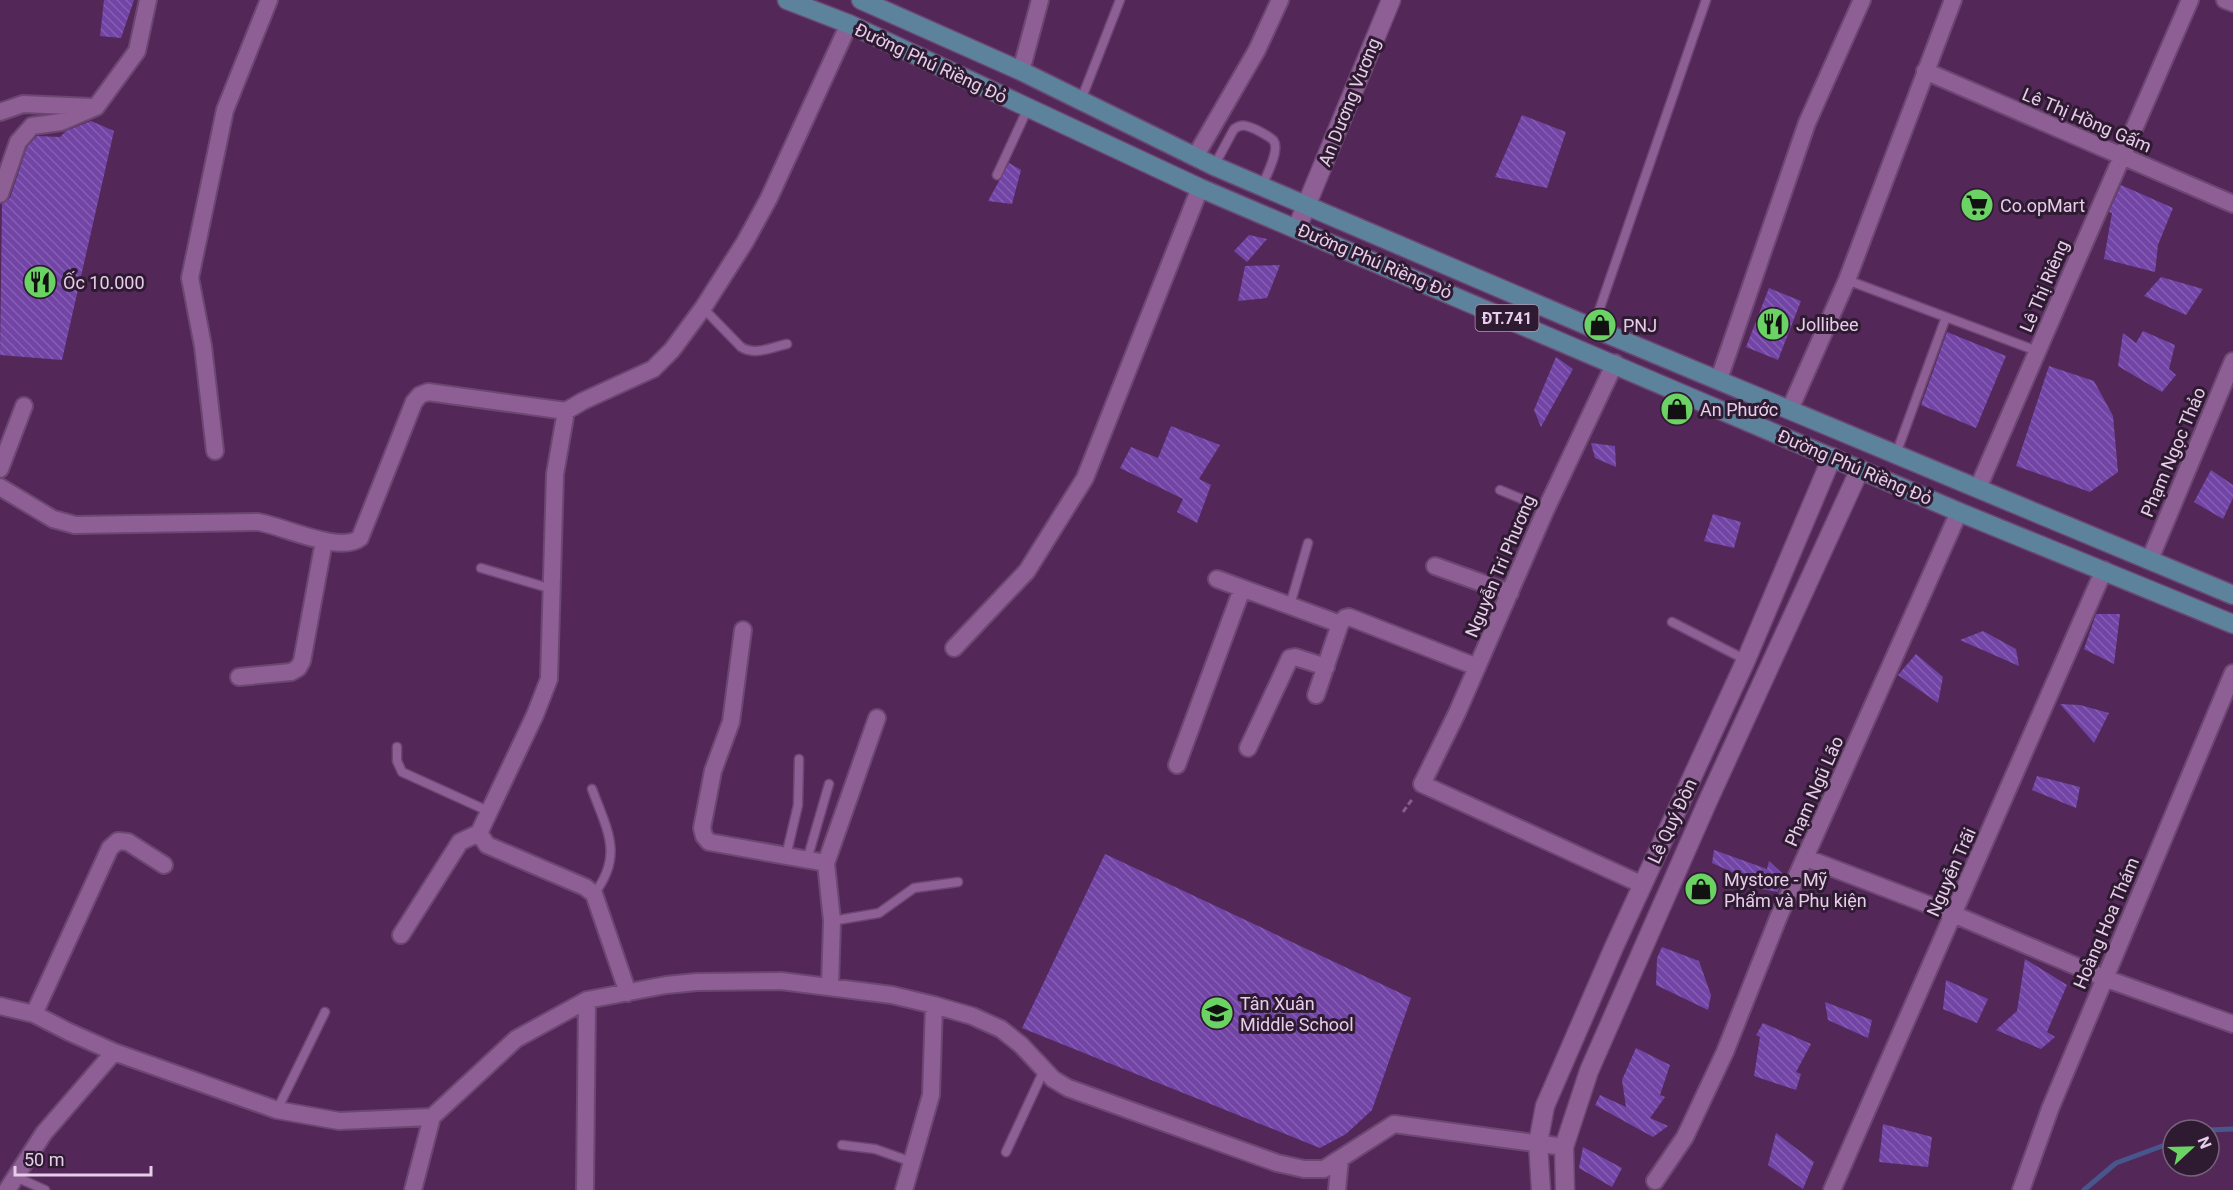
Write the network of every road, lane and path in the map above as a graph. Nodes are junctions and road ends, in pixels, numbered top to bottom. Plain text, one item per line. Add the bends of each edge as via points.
1 (148, 0) edge
2 (269, 0) edge
3 (787, 0) edge
4 (861, 0) edge
5 (1040, 0) edge
6 (1120, 0) edge
7 (1280, 0) edge
8 (1391, 0) edge
9 (1706, 0) edge
10 (1862, 0) edge
11 (1953, 0) edge
12 (2190, 0) edge
13 (2225, 0) edge
14 (2233, 3) edge
15 (849, 24) junction
16 (1021, 71) junction
17 (1925, 71) junction
18 (1080, 100) junction
19 (96, 107) junction
20 (1028, 108) junction
21 (0, 112) edge
22 (1195, 157) junction
23 (2121, 157) junction
24 (1214, 166) junction
25 (997, 176) dead end
26 (1262, 187) junction
27 (1200, 188) junction
28 (0, 194) edge
29 (2233, 204) edge
30 (1307, 205) junction
31 (1297, 228) junction
32 (1847, 280) junction
33 (703, 308) junction
34 (1946, 317) junction
35 (1593, 328) junction
36 (787, 344) dead end
37 (2037, 351) junction
38 (2233, 361) edge
39 (1615, 363) junction
40 (1719, 379) junction
41 (24, 406) dead end
42 (1790, 408) junction
43 (566, 411) junction
44 (1842, 432) junction
45 (1872, 444) junction
46 (215, 451) dead end
47 (1896, 454) junction
48 (1832, 457) junction
49 (0, 469) edge
50 (1860, 469) junction
51 (0, 487) edge
52 (1978, 488) junction
53 (1500, 490) dead end
54 (1546, 509) junction
55 (1959, 512) junction
56 (324, 541) junction
57 (1308, 543) dead end
58 (2150, 559) junction
59 (1436, 566) dead end
60 (481, 568) dead end
61 (2104, 570) junction
62 (1217, 579) dead end
63 (552, 589) junction
64 (1242, 589) junction
65 (1510, 593) junction
66 (2233, 595) edge
67 (1290, 604) junction
68 (1672, 621) dead end
69 (1340, 624) junction
70 (2233, 624) edge
71 (743, 630) dead end
72 (954, 648) dead end
73 (1746, 660) junction
74 (1326, 667) junction
75 (1477, 667) junction
76 (2233, 673) edge
77 (239, 677) dead end
78 (1316, 695) dead end
79 (877, 718) dead end
80 (397, 747) dead end
81 (1248, 748) dead end
82 (799, 759) dead end
83 (1177, 765) dead end
84 (829, 783) dead end
85 (592, 789) dead end
86 (488, 812) junction
87 (479, 833) junction
88 (786, 856) junction
89 (1806, 858) junction
90 (807, 860) junction
91 (826, 863) junction
92 (164, 865) dead end
93 (958, 882) dead end
94 (1643, 885) junction
95 (594, 894) junction
96 (1953, 914) junction
97 (832, 921) junction
98 (401, 935) dead end
99 (2104, 978) junction
100 (830, 986) junction
101 (628, 993) junction
102 (587, 1000) junction
103 (0, 1005) edge
104 (934, 1005) junction
105 (325, 1012) dead end
106 (34, 1014) junction
107 (2233, 1024) edge
108 (114, 1052) junction
109 (1044, 1070) junction
110 (277, 1110) junction
111 (432, 1117) junction
112 (1538, 1143) junction
113 (842, 1145) dead end
114 (1564, 1146) junction
115 (1006, 1152) dead end
116 (1340, 1159) junction
117 (912, 1162) junction
118 (1655, 1181) dead end
119 (11, 1183) edge
120 (45, 1190) edge
121 (413, 1190) edge
122 (585, 1190) edge
123 (904, 1190) edge
124 (1337, 1190) edge
125 (1541, 1190) edge
126 (1565, 1190) edge
127 (1832, 1190) edge
128 (2021, 1190) edge

1 - 19 street via 137,51
2 - 46 street via 225,110 189,278 203,346
3 - 15 main road, Đường Phú Riềng Đỏ / ĐT.741
4 - 16 main road, Đường Phú Riềng Đỏ / ĐT.741
5 - 16 street
6 - 18 lane
7 - 22 street via 1257,50
8 - 30 main road, An Dương Vương
9 - 35 lane
10 - 40 street via 1807,123
11 - 17 street
12 - 23 street, Lê Thị Riêng
13 - 14 street
15 - 20 main road, Đường Phú Riềng Đỏ / ĐT.741
15 - 33 street via 769,198
16 - 18 main road, Đường Phú Riềng Đỏ / ĐT.741
17 - 23 street, Lê Thị Hồng Gấm
17 - 32 street
18 - 22 main road, Đường Phú Riềng Đỏ / ĐT.741
19 - 21 street via 23,104
19 - 28 street via 61,122 33,126 18,142
20 - 25 lane
20 - 27 main road, Đường Phú Riềng Đỏ / ĐT.741
22 - 24 main road, Đường Phú Riềng Đỏ / ĐT.741
23 - 29 street, Lê Thị Hồng Gấm
23 - 37 street, Lê Thị Riêng
24 - 26 main road, Đường Phú Riềng Đỏ / ĐT.741
24 - 26 lane via 1234,129 1245,125 1276,145
26 - 30 main road, Đường Phú Riềng Đỏ / ĐT.741
27 - 31 main road, Đường Phú Riềng Đỏ / ĐT.741
27 - 72 street via 1085,477 1027,571
30 - 31 main road, An Dương Vương
30 - 35 main road, Đường Phú Riềng Đỏ / ĐT.741
31 - 39 main road, Đường Phú Riềng Đỏ / ĐT.741
32 - 34 lane
32 - 42 street
33 - 36 lane via 747,351
33 - 43 street via 653,369
34 - 37 lane
34 - 47 lane
35 - 40 main road, Đường Phú Riềng Đỏ / ĐT.741
37 - 52 street, Lê Thị Riêng
38 - 58 street, Phạm Ngọc Thảo
39 - 48 main road, Đường Phú Riềng Đỏ / ĐT.741
39 - 54 street, Nguyễn Tri Phương
40 - 42 main road, Đường Phú Riềng Đỏ / ĐT.741
41 - 49 street
42 - 44 main road, Đường Phú Riềng Đỏ / ĐT.741
43 - 56 street via 428,392 420,395 360,538 348,543
43 - 63 street via 555,474
44 - 45 main road, Đường Phú Riềng Đỏ / ĐT.741
44 - 48 main road
45 - 47 main road, Đường Phú Riềng Đỏ / ĐT.741
45 - 50 main road
47 - 52 main road, Đường Phú Riềng Đỏ / ĐT.741
48 - 50 main road, Đường Phú Riềng Đỏ / ĐT.741
48 - 73 main road, Lê Quý Đôn
50 - 55 main road, Đường Phú Riềng Đỏ / ĐT.741
50 - 114 main road, Lê Quý Đôn via 1589,1071
51 - 56 street via 53,519 75,525 258,522
52 - 58 main road, Đường Phú Riềng Đỏ / ĐT.741
53 - 54 lane
54 - 65 street, Nguyễn Tri Phương
55 - 61 main road, Đường Phú Riềng Đỏ / ĐT.741
55 - 89 street, Phạm Ngũ Lão
56 - 77 street via 298,668
57 - 67 lane
58 - 66 main road, Đường Phú Riềng Đỏ / ĐT.741
59 - 65 street
60 - 63 lane
61 - 70 main road, Đường Phú Riềng Đỏ / ĐT.741
61 - 96 street, Nguyễn Trãi
62 - 64 street
63 - 86 street via 549,678
64 - 67 street
64 - 83 street
65 - 75 street, Nguyễn Tri Phương
67 - 69 street
68 - 73 lane
69 - 74 street
69 - 75 street via 1349,617
71 - 88 street via 731,722 713,771 702,828 709,842
73 - 94 main road, Lê Quý Đôn
74 - 78 street
74 - 81 street via 1290,658
75 - 94 street, Nguyễn Tri Phương via 1422,784
76 - 99 street, Hoàng Hoa Thám
79 - 91 street
80 - 86 lane via 402,772
82 - 88 lane via 798,805
84 - 90 lane
85 - 95 lane via 609,831 611,860
86 - 87 street
87 - 95 street via 486,845
87 - 98 street via 460,842
88 - 90 street
89 - 96 street
89 - 118 street, Phạm Ngũ Lão via 1725,1053 1685,1137
90 - 91 street
91 - 97 street
92 - 106 street via 128,842 118,841 110,848
93 - 97 lane via 914,888 879,913
94 - 112 main road, Lê Quý Đôn via 1545,1106
95 - 101 street
96 - 99 street
96 - 127 street, Nguyễn Trãi
97 - 100 street
99 - 107 street
99 - 128 street, Hoàng Hoa Thám
100 - 101 street via 781,981 697,982
100 - 104 street
101 - 102 street
102 - 111 street via 516,1039
102 - 122 street
103 - 106 street
104 - 109 street via 1001,1029
104 - 117 street via 931,1095
105 - 110 lane
106 - 108 street
108 - 110 street
108 - 119 street via 44,1133
109 - 115 lane
109 - 116 street via 1068,1088 1276,1163 1324,1169
110 - 111 street via 339,1121
111 - 121 street
112 - 114 street
112 - 116 street via 1394,1124
112 - 125 main road, Lê Quý Đôn
113 - 117 lane via 875,1149
114 - 126 main road, Lê Quý Đôn
116 - 124 street
117 - 123 street
119 - 120 lane

